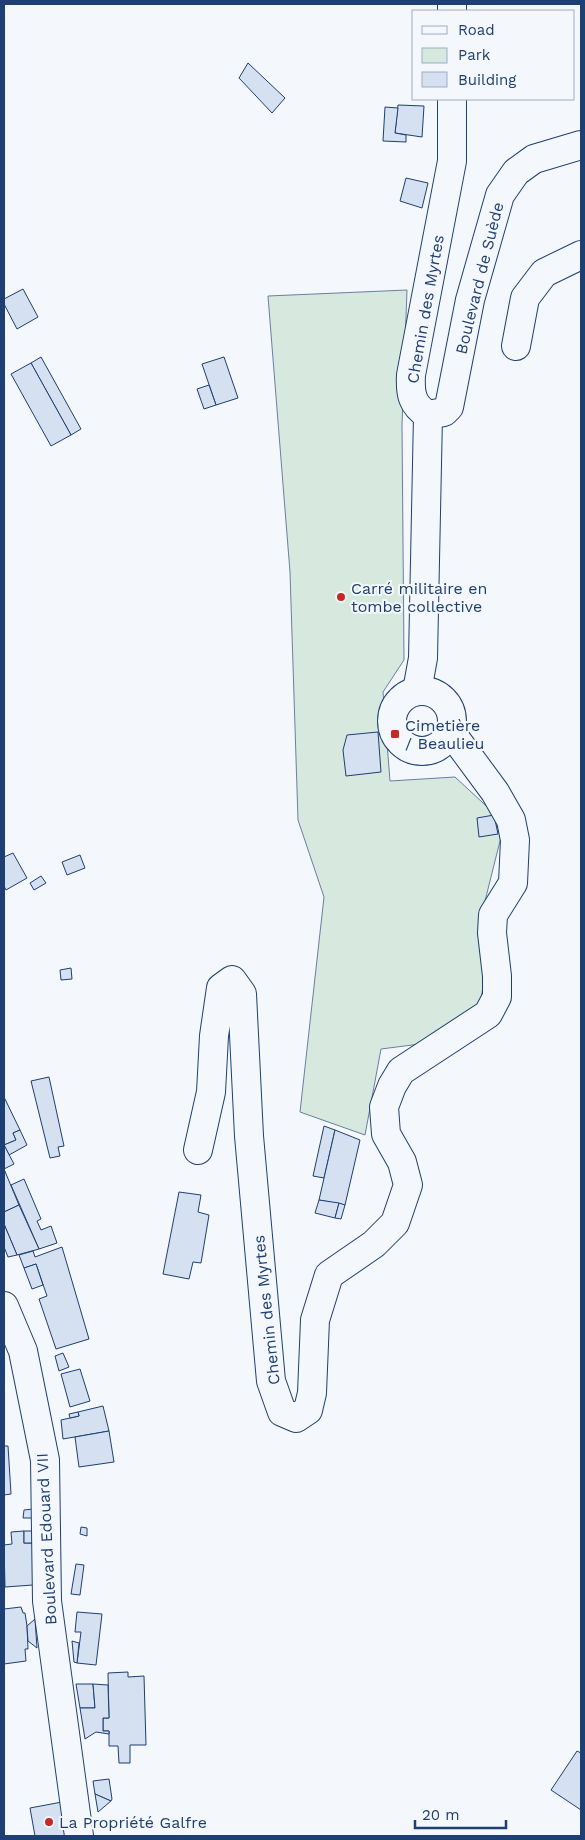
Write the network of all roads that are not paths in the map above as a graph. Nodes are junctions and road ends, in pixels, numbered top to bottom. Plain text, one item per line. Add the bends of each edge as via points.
1 (452, 100) edge
2 (581, 145) edge
3 (581, 255) edge
4 (516, 346) dead end
5 (428, 415) junction
6 (417, 691) junction
7 (450, 731) junction
8 (198, 1150) dead end
9 (4, 1306) edge
10 (79, 1836) edge

1 - 5 street, Chemin des Myrtes via 452,162 411,375 413,400
2 - 5 street, Boulevard de Suède via 534,159 516,172 500,195 470,300 449,407 439,414
3 - 4 street via 544,272 525,298
5 - 6 street via 423,658
6 - 7 street via 437,695 446,702 453,721
6 - 7 street via 399,702 393,713 392,724 401,742 420,751 430,750 446,741
7 - 8 street, Chemin des Myrtes via 495,792 511,820 515,840 513,883 493,915 497,997 488,1014 401,1072 392,1086 384,1107 386,1134 402,1162 408,1185 394,1223 374,1244 329,1275 316,1320 312,1393 308,1410 296,1418 282,1412 271,1380 249,1136 242,994 232,980 221,988 211,1092
9 - 10 street, Boulevard Edouard VII via 23,1351 45,1460 47,1601

